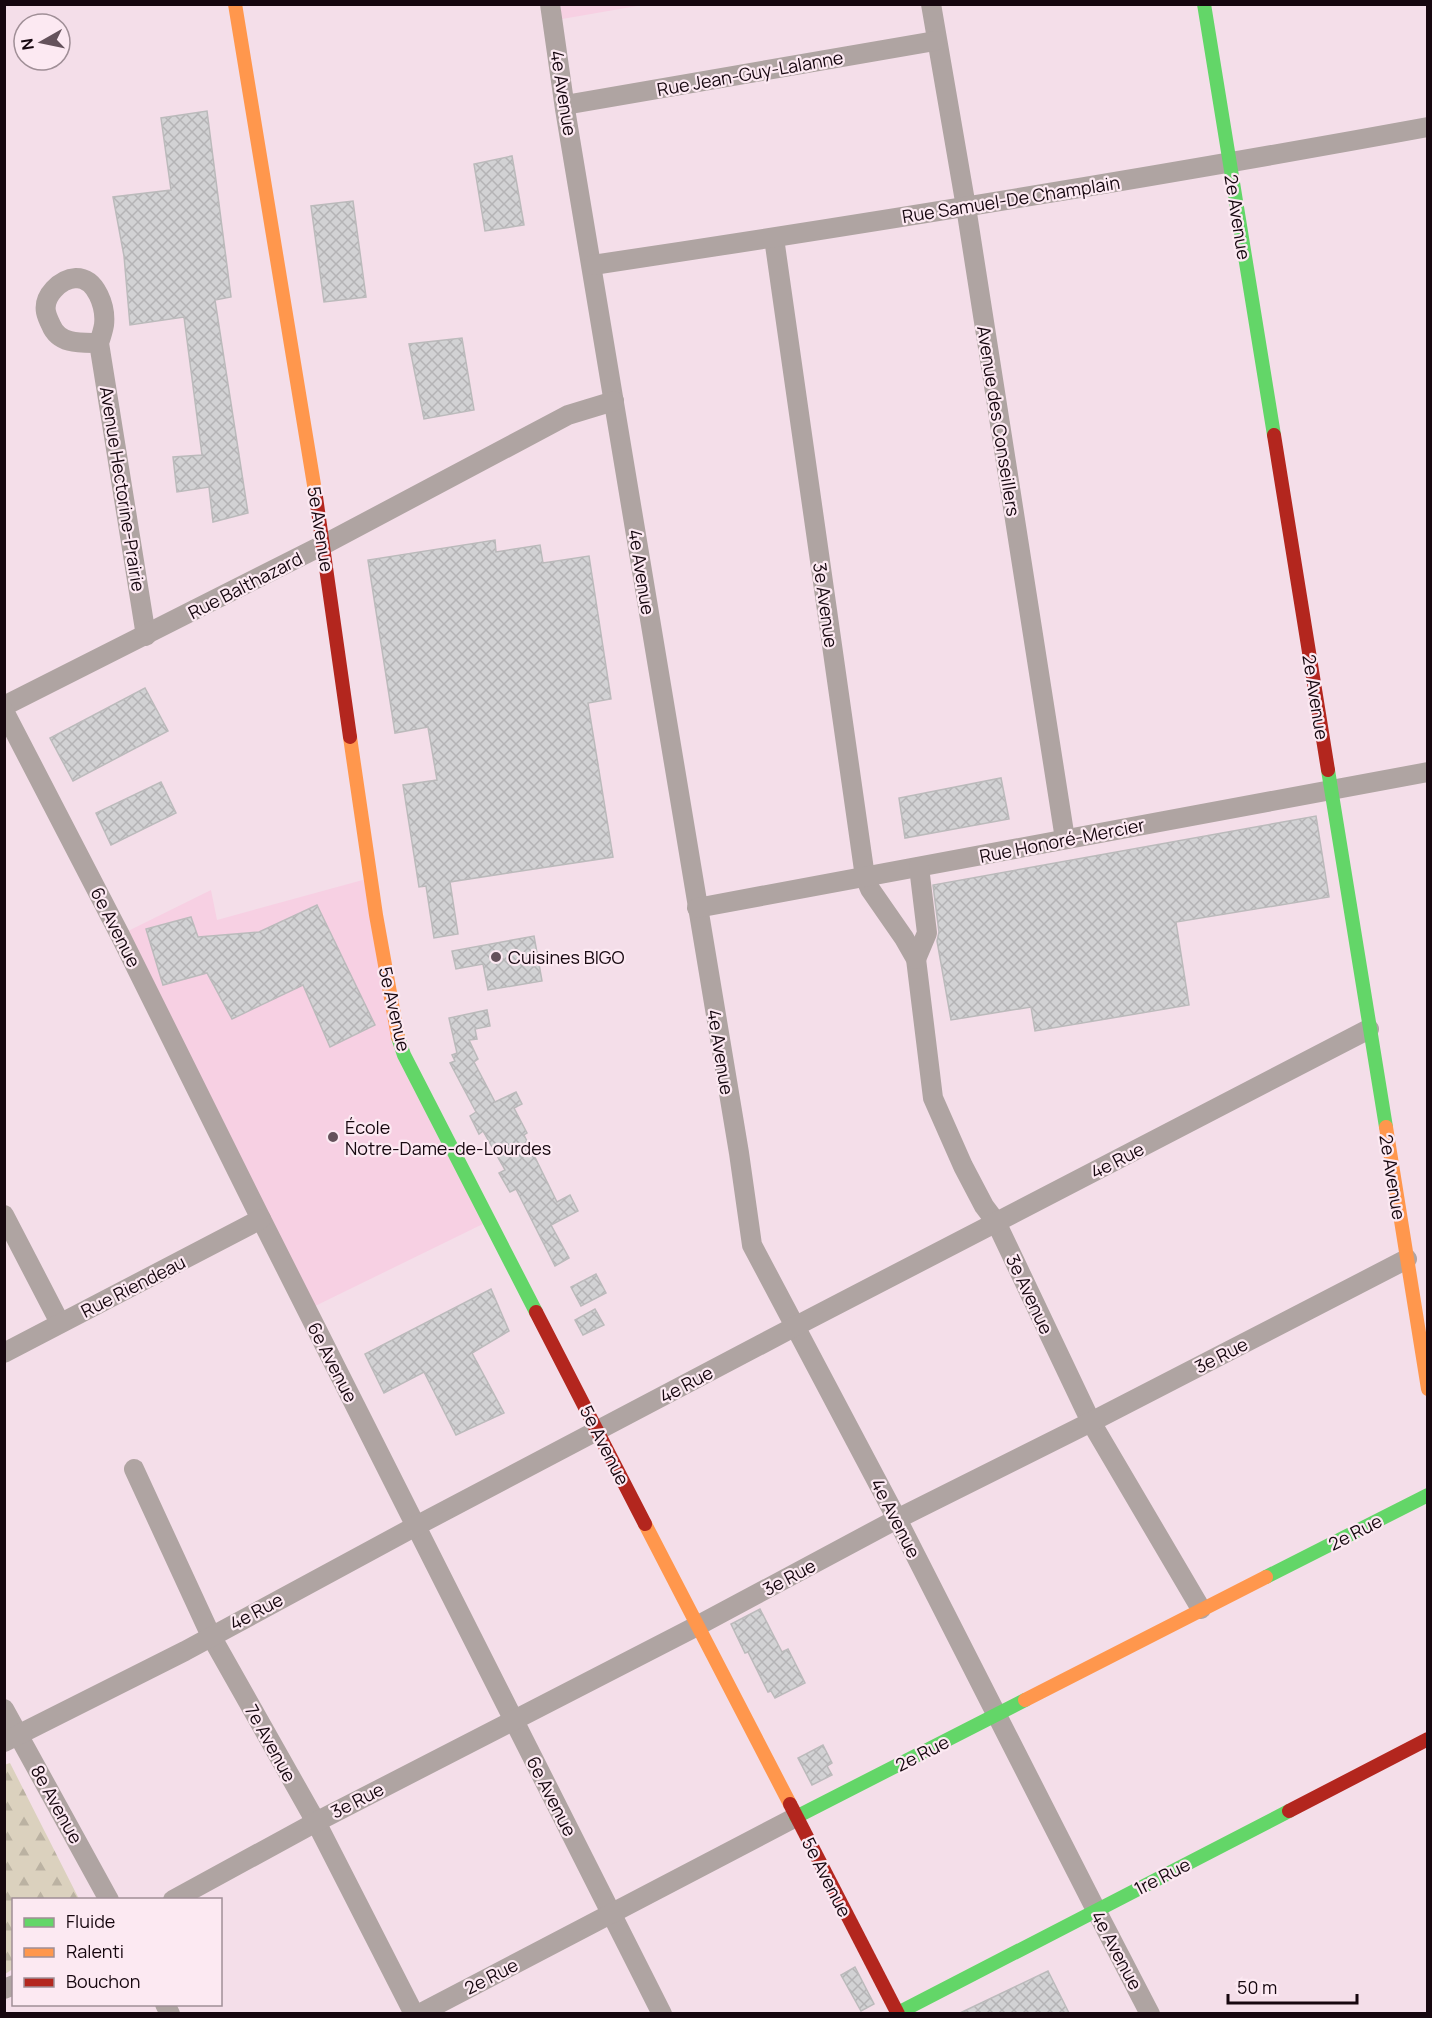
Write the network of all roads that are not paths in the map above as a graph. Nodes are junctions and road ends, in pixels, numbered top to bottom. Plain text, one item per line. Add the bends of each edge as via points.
1 (235, 4) edge
2 (550, 4) edge
3 (931, 4) edge
4 (1204, 4) edge
5 (935, 41) junction
6 (565, 105) junction
7 (1428, 127) edge
8 (1230, 163) junction
9 (966, 207) junction
10 (774, 238) junction
11 (592, 265) junction
12 (99, 343) dead end
13 (614, 401) junction
14 (323, 545) junction
15 (146, 636) junction
16 (4, 706) edge
17 (4, 711) edge
18 (1428, 772) edge
19 (1331, 789) junction
20 (1065, 839) junction
21 (919, 867) junction
22 (865, 876) junction
23 (697, 908) junction
24 (916, 959) junction
25 (1369, 1029) junction
26 (4, 1215) edge
27 (261, 1220) junction
28 (996, 1222) junction
29 (1407, 1259) junction
30 (60, 1323) junction
31 (794, 1327) junction
32 (4, 1353) edge
33 (1428, 1389) edge
34 (1091, 1422) junction
35 (597, 1430) junction
36 (134, 1469) dead end
37 (1428, 1495) edge
38 (897, 1519) junction
39 (416, 1526) junction
40 (1201, 1609) junction
41 (697, 1626) junction
42 (211, 1636) junction
43 (4, 1709) edge
44 (996, 1715) junction
45 (514, 1720) junction
46 (11, 1739) edge
47 (1428, 1739) edge
48 (796, 1817) junction
49 (316, 1822) junction
50 (109, 1898) edge
51 (175, 1898) edge
52 (1096, 1910) junction
53 (611, 1913) junction
54 (417, 2013) edge
55 (662, 2013) edge
56 (897, 2013) edge
57 (1150, 2013) edge

1 - 14 street, 5e Avenue
2 - 6 street, 4e Avenue
3 - 5 street, Avenue des Conseillers
4 - 8 street, 2e Avenue
5 - 6 street, Rue Jean-Guy-Lalanne
5 - 9 street, Avenue des Conseillers
6 - 11 street, 4e Avenue
7 - 8 street, Rue Samuel-De Champlain
8 - 9 street, Rue Samuel-De Champlain
8 - 19 street, 2e Avenue
9 - 10 street, Rue Samuel-De Champlain
9 - 20 street, Avenue des Conseillers
10 - 11 street, Rue Samuel-De Champlain
10 - 22 street, 3e Avenue
11 - 13 street, 4e Avenue
12 - 15 street, Avenue Hectorine-Prairie
13 - 14 street, Rue Balthazard via 568,415
13 - 23 street, 4e Avenue
14 - 15 street, Rue Balthazard
14 - 35 street, 5e Avenue via 370,878 395,1025 404,1055
15 - 16 street, Rue Balthazard
17 - 27 street, 6e Avenue
18 - 19 street, Rue Honoré-Mercier
19 - 20 street, Rue Honoré-Mercier
19 - 25 street, 2e Avenue
20 - 21 street, Rue Honoré-Mercier
21 - 22 street, Rue Honoré-Mercier
21 - 24 street, 3e Avenue via 927,933
22 - 23 street, Rue Honoré-Mercier
22 - 24 street, 3e Avenue
23 - 31 street, 4e Avenue via 752,1245
24 - 28 street, 3e Avenue via 933,1098 963,1166
25 - 28 street, 4e Rue
25 - 29 street, 2e Avenue
26 - 30 street
27 - 30 street, Rue Riendeau
27 - 39 street, 6e Avenue
28 - 31 street, 4e Rue
28 - 34 street, 3e Avenue
29 - 33 street, 2e Avenue
29 - 34 street, 3e Rue
30 - 32 street, Rue Riendeau
31 - 35 street, 4e Rue
31 - 38 street, 4e Avenue
34 - 38 street, 3e Rue
34 - 40 street, 3e Avenue
35 - 39 street, 4e Rue
35 - 41 street, 5e Avenue
36 - 42 street, 7e Avenue
37 - 40 street, 2e Rue
38 - 41 street, 3e Rue
38 - 44 street, 4e Avenue
39 - 42 street, 4e Rue
39 - 45 street, 6e Avenue
40 - 44 street, 2e Rue
41 - 45 street, 3e Rue
41 - 48 street, 5e Avenue
42 - 46 street, 4e Rue
42 - 49 street, 7e Avenue
43 - 46 street, 8e Avenue
44 - 48 street, 2e Rue
44 - 52 street, 4e Avenue
45 - 49 street, 3e Rue
45 - 53 street, 6e Avenue
46 - 50 street, 8e Avenue
47 - 52 street, 1re Rue
48 - 53 street, 2e Rue
48 - 56 street, 5e Avenue
49 - 51 street, 3e Rue
49 - 54 street, 7e Avenue
52 - 56 street, 1re Rue
52 - 57 street, 4e Avenue
53 - 54 street, 2e Rue
53 - 55 street, 6e Avenue

